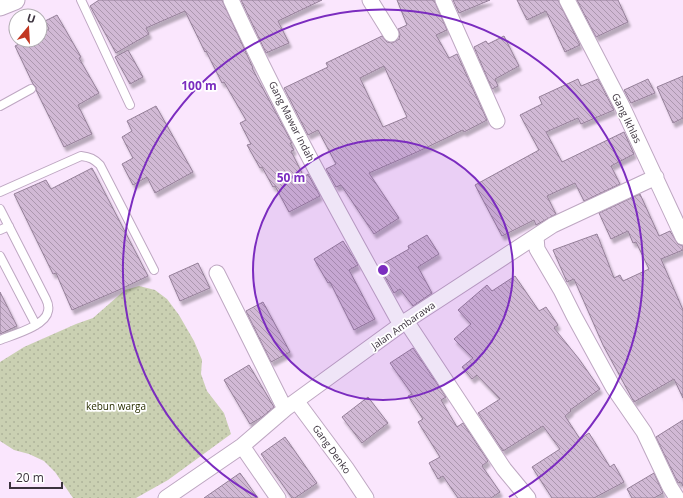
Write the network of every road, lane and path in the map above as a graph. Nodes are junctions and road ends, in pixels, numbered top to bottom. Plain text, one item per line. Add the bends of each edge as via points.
1 (15, 0) edge
2 (81, 0) edge
3 (231, 0) edge
4 (370, 0) edge
5 (443, 0) edge
6 (567, 0) edge
7 (0, 6) edge
8 (390, 34) dead end
9 (31, 89) dead end
10 (130, 105) dead end
11 (0, 106) edge
12 (497, 122) dead end
13 (656, 177) junction
14 (0, 192) edge
15 (0, 209) edge
16 (9, 226) junction
17 (0, 230) edge
18 (536, 237) junction
19 (683, 237) edge
20 (0, 256) edge
21 (154, 270) dead end
22 (217, 273) dead end
23 (403, 323) junction
24 (36, 325) junction
25 (0, 340) edge
26 (291, 405) junction
27 (242, 446) junction
28 (166, 498) edge
29 (278, 498) edge
30 (366, 498) edge
31 (528, 498) edge
32 (677, 498) edge

1 - 7 street
2 - 10 lane
3 - 23 street, Gang Mawar Indah via 326,188
4 - 8 street
5 - 12 street
6 - 13 street, Gang Ikhlas
9 - 11 lane
13 - 18 street, Jalan Ambarawa via 553,225
13 - 19 street, Gang Ikhlas
14 - 21 lane via 81,156 94,159 100,165
15 - 16 lane
16 - 17 lane
16 - 24 lane via 48,305 45,319
18 - 23 street, Jalan Ambarawa
18 - 32 street via 537,249 613,387 644,432
20 - 24 lane
22 - 26 street, Gang Denko
23 - 26 street, Jalan Ambarawa
23 - 31 street, Gang Mawar Indah via 504,469
24 - 25 lane
26 - 27 street, Jalan Ambarawa
26 - 30 street, Gang Denko via 346,468
27 - 28 street, Jalan Ambarawa
27 - 29 street

